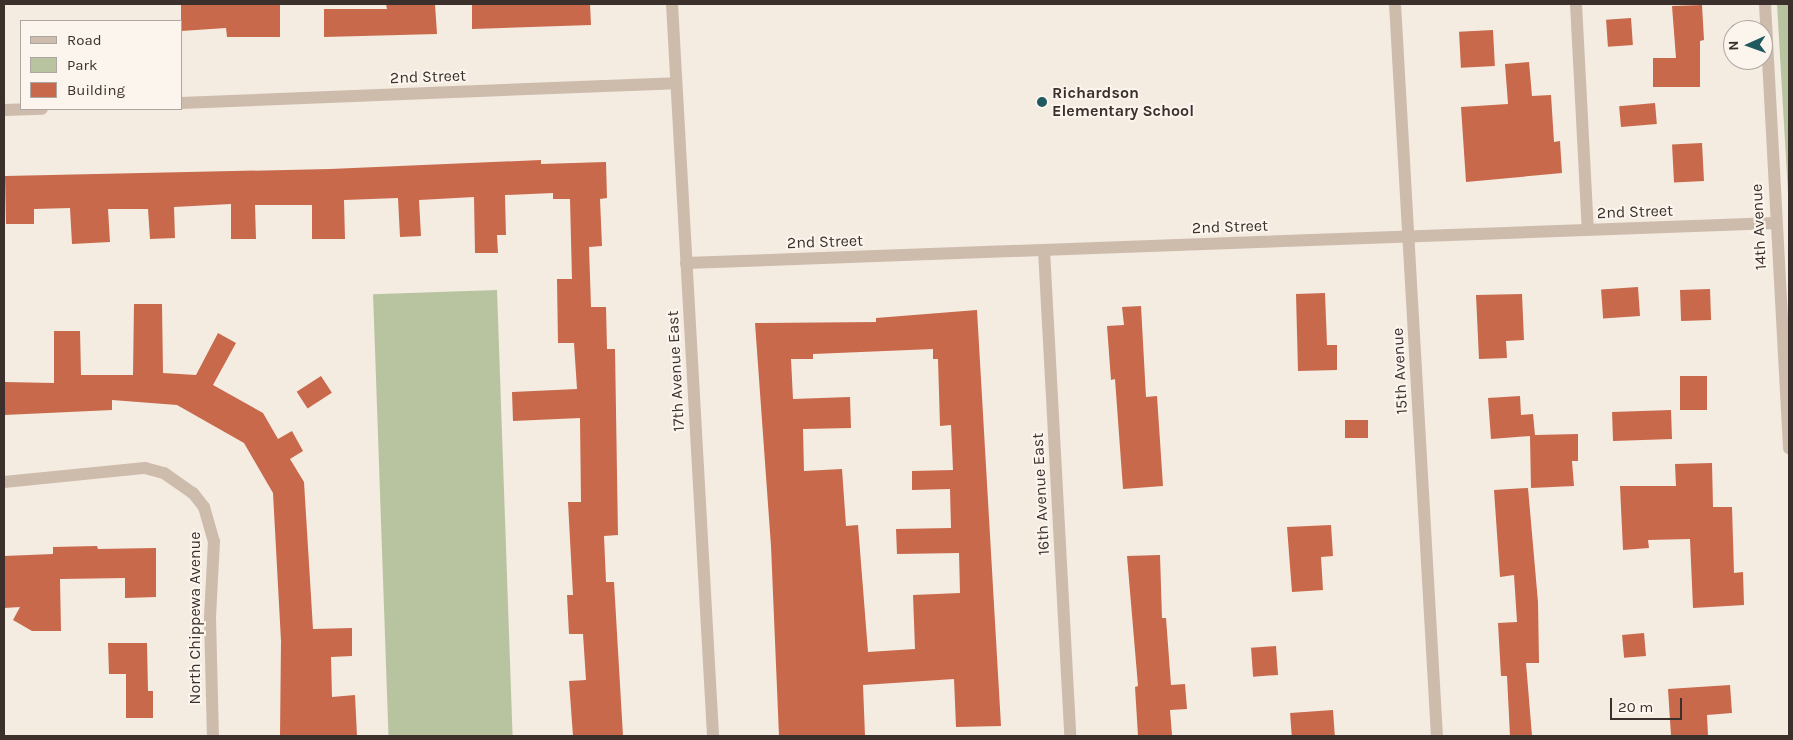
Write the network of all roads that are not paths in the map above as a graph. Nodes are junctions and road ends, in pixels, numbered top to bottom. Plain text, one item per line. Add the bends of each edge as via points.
1 (672, 4) edge
2 (1395, 4) edge
3 (1576, 4) edge
4 (1765, 4) edge
5 (676, 83) junction
6 (182, 103) edge
7 (4, 110) edge
8 (20, 110) edge
9 (1775, 223) junction
10 (1588, 230) junction
11 (1409, 237) junction
12 (1044, 250) junction
13 (686, 263) junction
14 (1789, 448) edge
15 (4, 482) edge
16 (213, 736) edge
17 (713, 736) edge
18 (1070, 736) edge
19 (1437, 736) edge

1 - 5 street, 17th Avenue East
2 - 11 street, 15th Avenue
3 - 10 street
4 - 9 street, 14th Avenue
5 - 6 street, 2nd Street
5 - 13 street, 17th Avenue East
7 - 8 street
9 - 10 street, 2nd Street
9 - 14 street, 14th Avenue
10 - 11 street, 2nd Street
11 - 12 street, 2nd Street
11 - 19 street, 15th Avenue
12 - 13 street, 2nd Street
12 - 18 street, 16th Avenue East
13 - 17 street, 17th Avenue East
15 - 16 street, North Chippewa Avenue via 145,468 164,473 193,493 211,523 214,541 210,617

